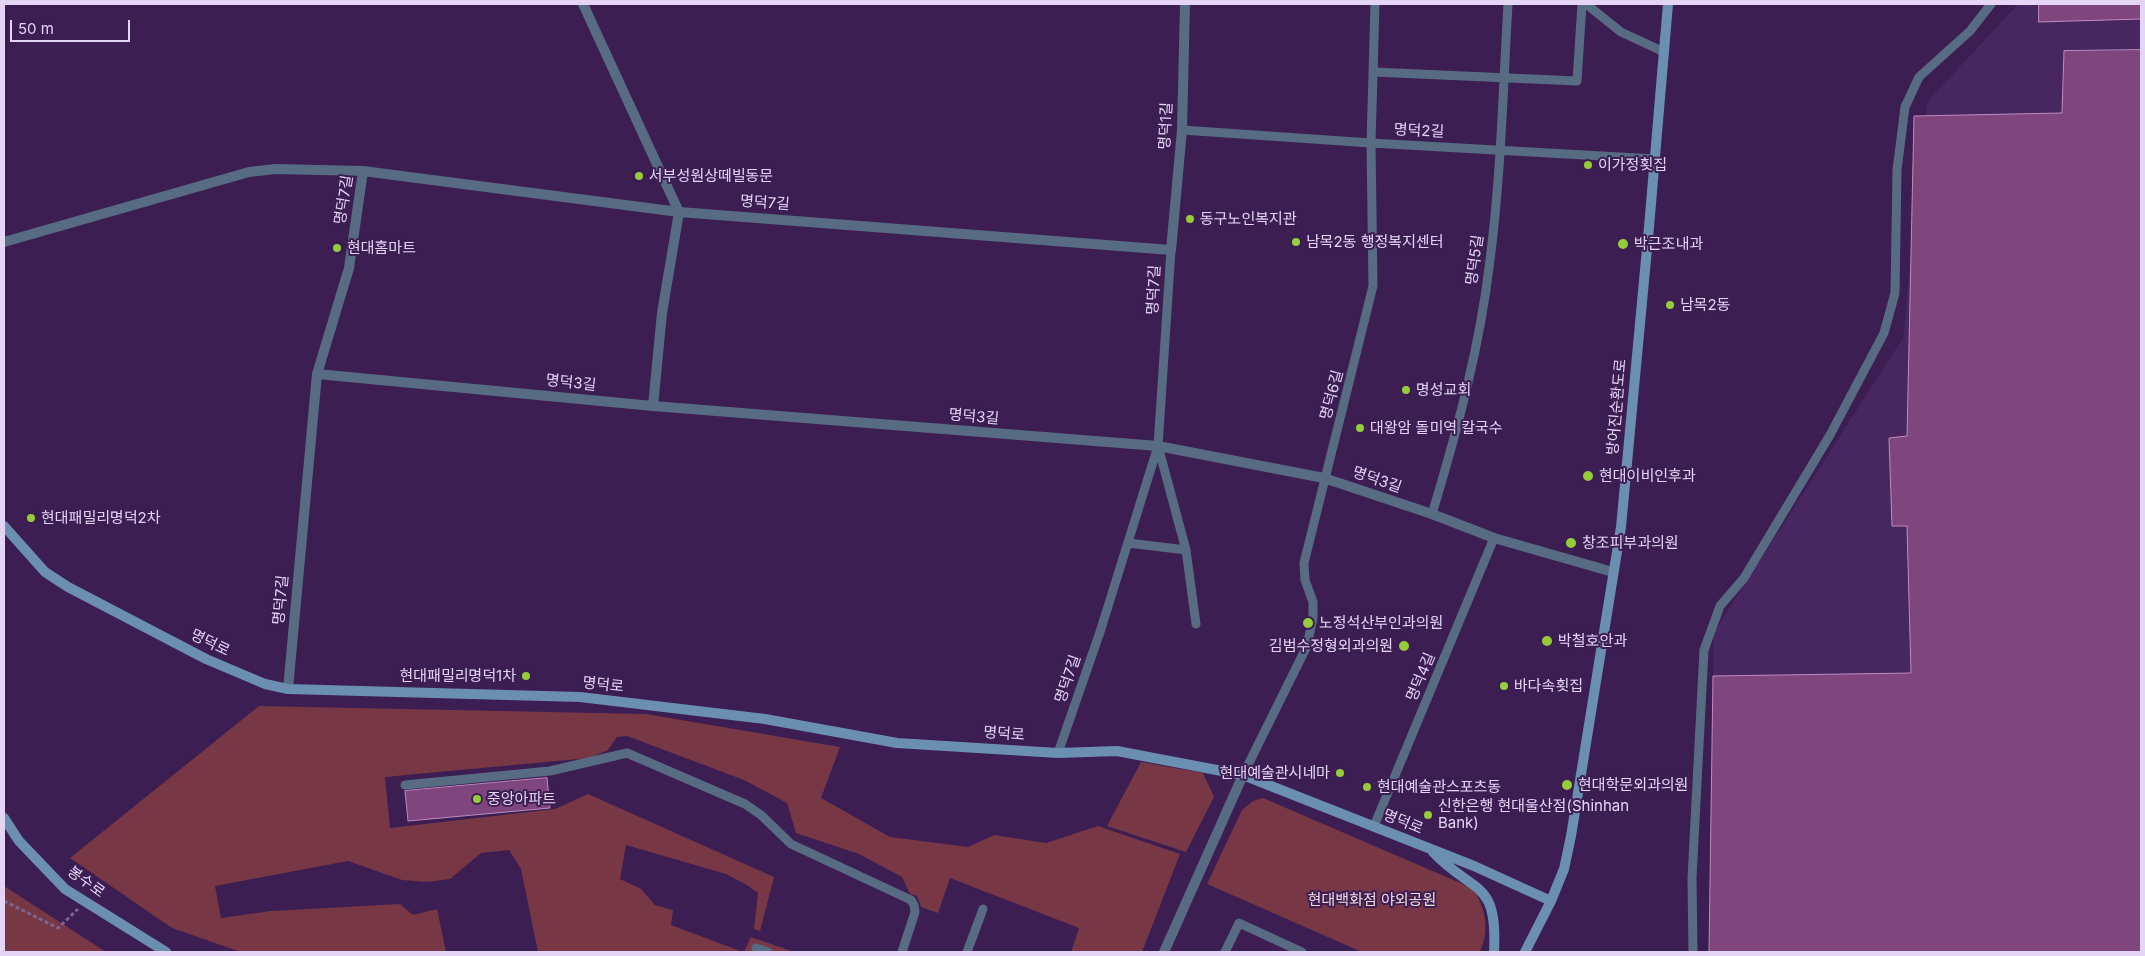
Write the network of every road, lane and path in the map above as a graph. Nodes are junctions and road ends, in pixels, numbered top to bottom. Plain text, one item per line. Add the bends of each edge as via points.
1 (583, 4) edge
2 (1185, 4) edge
3 (1375, 4) edge
4 (1508, 4) edge
5 (1582, 4) edge
6 (1586, 4) edge
7 (1668, 4) edge
8 (1991, 4) edge
9 (1664, 52) junction
10 (1373, 72) junction
11 (1504, 78) junction
12 (1182, 130) junction
13 (1370, 143) junction
14 (1502, 149) junction
15 (1655, 158) junction
16 (363, 171) junction
17 (679, 212) junction
18 (4, 242) edge
19 (1172, 250) junction
20 (317, 374) junction
21 (653, 406) junction
22 (1158, 446) junction
23 (1324, 478) junction
24 (1432, 514) junction
25 (4, 526) edge
26 (1494, 538) junction
27 (1128, 543) junction
28 (1186, 550) junction
29 (1613, 572) junction
30 (1196, 624) dead end
31 (288, 689) junction
32 (1058, 753) junction
33 (1243, 774) junction
34 (405, 785) dead end
35 (4, 818) edge
36 (1374, 826) junction
37 (1431, 849) junction
38 (4, 901) edge
39 (1551, 901) junction
40 (86, 902) junction
41 (983, 909) dead end
42 (756, 948) dead end
43 (166, 952) edge
44 (768, 952) edge
45 (902, 952) edge
46 (967, 952) edge
47 (1164, 952) edge
48 (1225, 952) edge
49 (1302, 952) edge
50 (1494, 952) edge
51 (1524, 952) edge
52 (1693, 952) edge

1 - 17 street
2 - 12 street, 명덕1길
3 - 10 lane, 명덕6길
4 - 11 lane, 명덕5길
5 - 11 lane via 1577,81
6 - 9 lane via 1621,32
7 - 9 street, 방어진순환도로
8 - 52 lane via 1970,31 1919,78 1905,107 1897,170 1895,293 1884,333 1825,443 1744,578 1720,606 1704,650 1692,878
9 - 15 street, 방어진순환도로
10 - 11 lane
10 - 13 lane, 명덕6길
11 - 14 lane, 명덕5길
12 - 13 lane, 명덕2길
12 - 19 street, 명덕1길
13 - 14 lane, 명덕2길
13 - 23 lane, 명덕6길 via 1373,286
14 - 15 lane, 명덕2길
14 - 24 lane, 명덕5길 via 1490,262 1472,366
15 - 29 street, 방어진순환도로 via 1622,518
16 - 17 street, 명덕7길
16 - 18 street via 276,169 250,172
16 - 20 street, 명덕7길 via 348,268
17 - 19 street, 명덕7길
17 - 21 street via 662,313
19 - 22 lane, 명덕7길
20 - 21 street, 명덕3길
20 - 31 street, 명덕7길
21 - 22 street, 명덕3길
22 - 23 street, 명덕3길
22 - 27 lane, 명덕7길
22 - 28 lane
23 - 24 street, 명덕3길
23 - 33 lane, 명덕6길 via 1304,564 1305,580 1313,602 1307,646
24 - 26 street, 명덕3길
25 - 31 street, 명덕로 via 45,572 68,587 206,659 265,684
26 - 29 street, 명덕3길
26 - 36 lane, 명덕4길
27 - 28 lane
27 - 32 lane, 명덕7길
28 - 30 lane
29 - 39 street, 방어진순환도로 via 1571,836 1564,869
31 - 32 street, 명덕로 via 580,698 765,719 897,743
32 - 33 street, 명덕로 via 1117,751
33 - 36 street, 명덕로
33 - 47 street
34 - 45 lane via 550,771 627,753 745,804 791,844 911,900 915,912
35 - 40 street, 봉수로 via 19,841 65,889
36 - 37 street, 명덕로
37 - 39 street, 명덕로
37 - 50 street via 1449,868 1486,895 1494,916
38 - 40 path via 58,928
39 - 51 street, 방어진순환도로
40 - 43 street, 봉수로
41 - 46 lane
42 - 44 lane
48 - 49 lane via 1239,923

